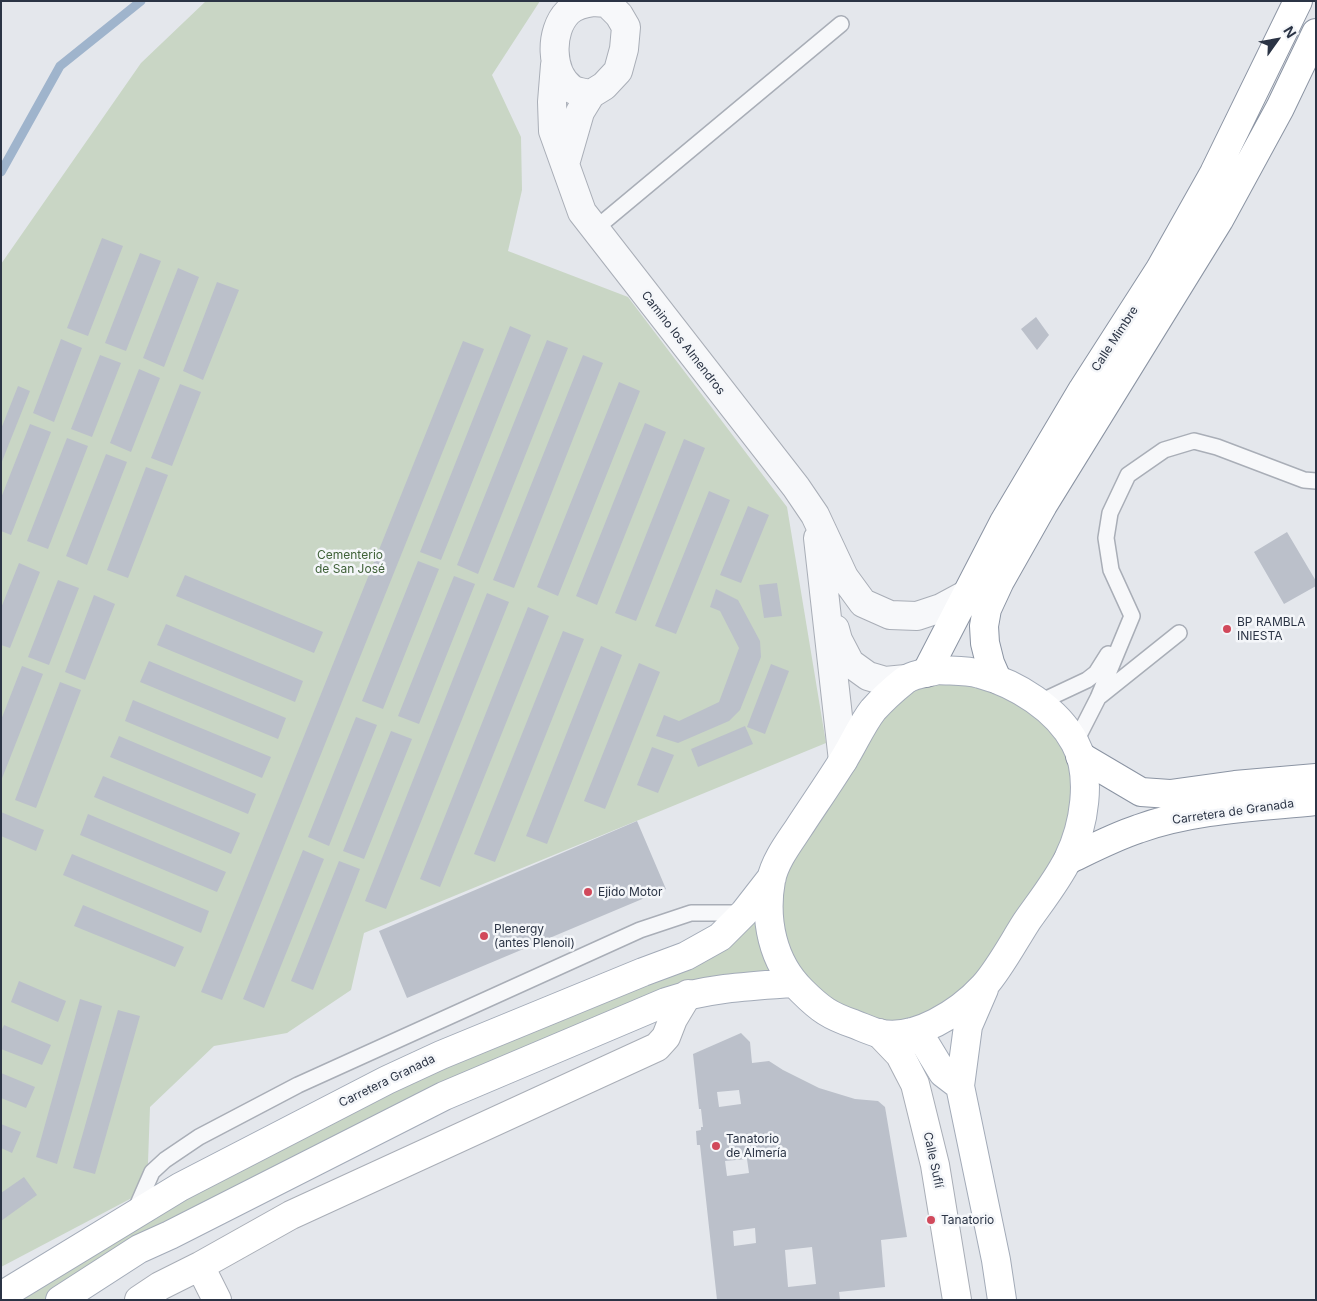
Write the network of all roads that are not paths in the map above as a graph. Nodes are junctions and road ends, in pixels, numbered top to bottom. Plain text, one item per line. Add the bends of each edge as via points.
1 (1298, 1) edge
2 (572, 6) edge
3 (616, 8) edge
4 (841, 24) dead end
5 (1316, 33) edge
6 (555, 64) junction
7 (591, 94) junction
8 (565, 164) junction
9 (594, 229) junction
10 (1316, 481) edge
11 (815, 515) junction
12 (823, 590) junction
13 (967, 594) junction
14 (1132, 616) junction
15 (1179, 633) dead end
16 (916, 676) junction
17 (998, 679) junction
18 (1098, 698) junction
19 (1038, 703) junction
20 (1078, 749) junction
21 (843, 760) junction
22 (1316, 778) edge
23 (1316, 801) edge
24 (1068, 860) junction
25 (772, 877) junction
26 (744, 913) junction
27 (794, 983) junction
28 (986, 984) junction
29 (688, 994) junction
30 (912, 1032) junction
31 (879, 1033) junction
32 (960, 1086) junction
33 (133, 1215) junction
34 (200, 1266) junction
35 (1, 1296) edge
36 (60, 1300) edge
37 (139, 1300) edge
38 (217, 1300) edge
39 (957, 1300) edge
40 (1002, 1300) edge

1 - 13 main road, Calle Mimbre via 1209,182 1160,269 1083,389 1009,514
2 - 3 street via 593,2
2 - 6 street via 555,41
3 - 7 street via 626,27 618,71
4 - 9 lane
5 - 17 main road, Calle Mimbre via 1280,108 1219,220 1043,505 1000,582 987,609 984,626 984,643
6 - 7 street via 562,79 573,90
6 - 8 street, Camino los Almendros via 553,131
7 - 8 street via 580,112
8 - 9 street, Camino los Almendros via 582,212
9 - 11 street, Camino los Almendros
10 - 14 lane via 1304,480 1194,441 1164,450 1128,475 1110,513 1106,538 1111,570
11 - 12 street, Camino los Almendros
11 - 13 street, Camino los Almendros via 844,578 862,603 890,615 917,616
12 - 16 street, Camino los Almendros via 838,640 850,663 868,676 885,681
12 - 21 street, Camino los Almendros
13 - 16 main road, Calle Mimbre
14 - 18 lane
14 - 19 lane via 1096,673
15 - 18 lane
16 - 17 main road via 938,670 976,673
16 - 21 main road, Calle Mimbre via 873,710
17 - 19 main road
18 - 20 lane
19 - 20 main road via 1059,721
20 - 22 main road, Carretera de Granada via 1141,792 1170,794
20 - 24 main road via 1085,782 1084,809
21 - 25 main road, Calle Mimbre via 782,853
23 - 24 main road, Carretera de Granada via 1185,817 1139,828
24 - 28 main road
25 - 26 main road, Carretera Granada
25 - 27 main road via 768,910 772,939
26 - 33 main road, Carretera Granada via 720,937 686,956 387,1080 180,1187
26 - 33 lane via 690,912 640,930 298,1085 199,1137 165,1160 152,1172
27 - 29 main road
27 - 31 main road via 831,1016
28 - 30 main road via 968,1002 931,1026
28 - 32 main road via 968,1026
29 - 34 main road via 666,1037 657,1047 291,1215
29 - 36 main road via 444,1096 138,1249
30 - 31 main road
30 - 32 main road via 926,1045 943,1072
31 - 39 main road, Calle Suflí via 900,1055 915,1084 935,1165
32 - 40 main road
33 - 35 main road, Carretera Granada
34 - 37 main road
34 - 38 main road

